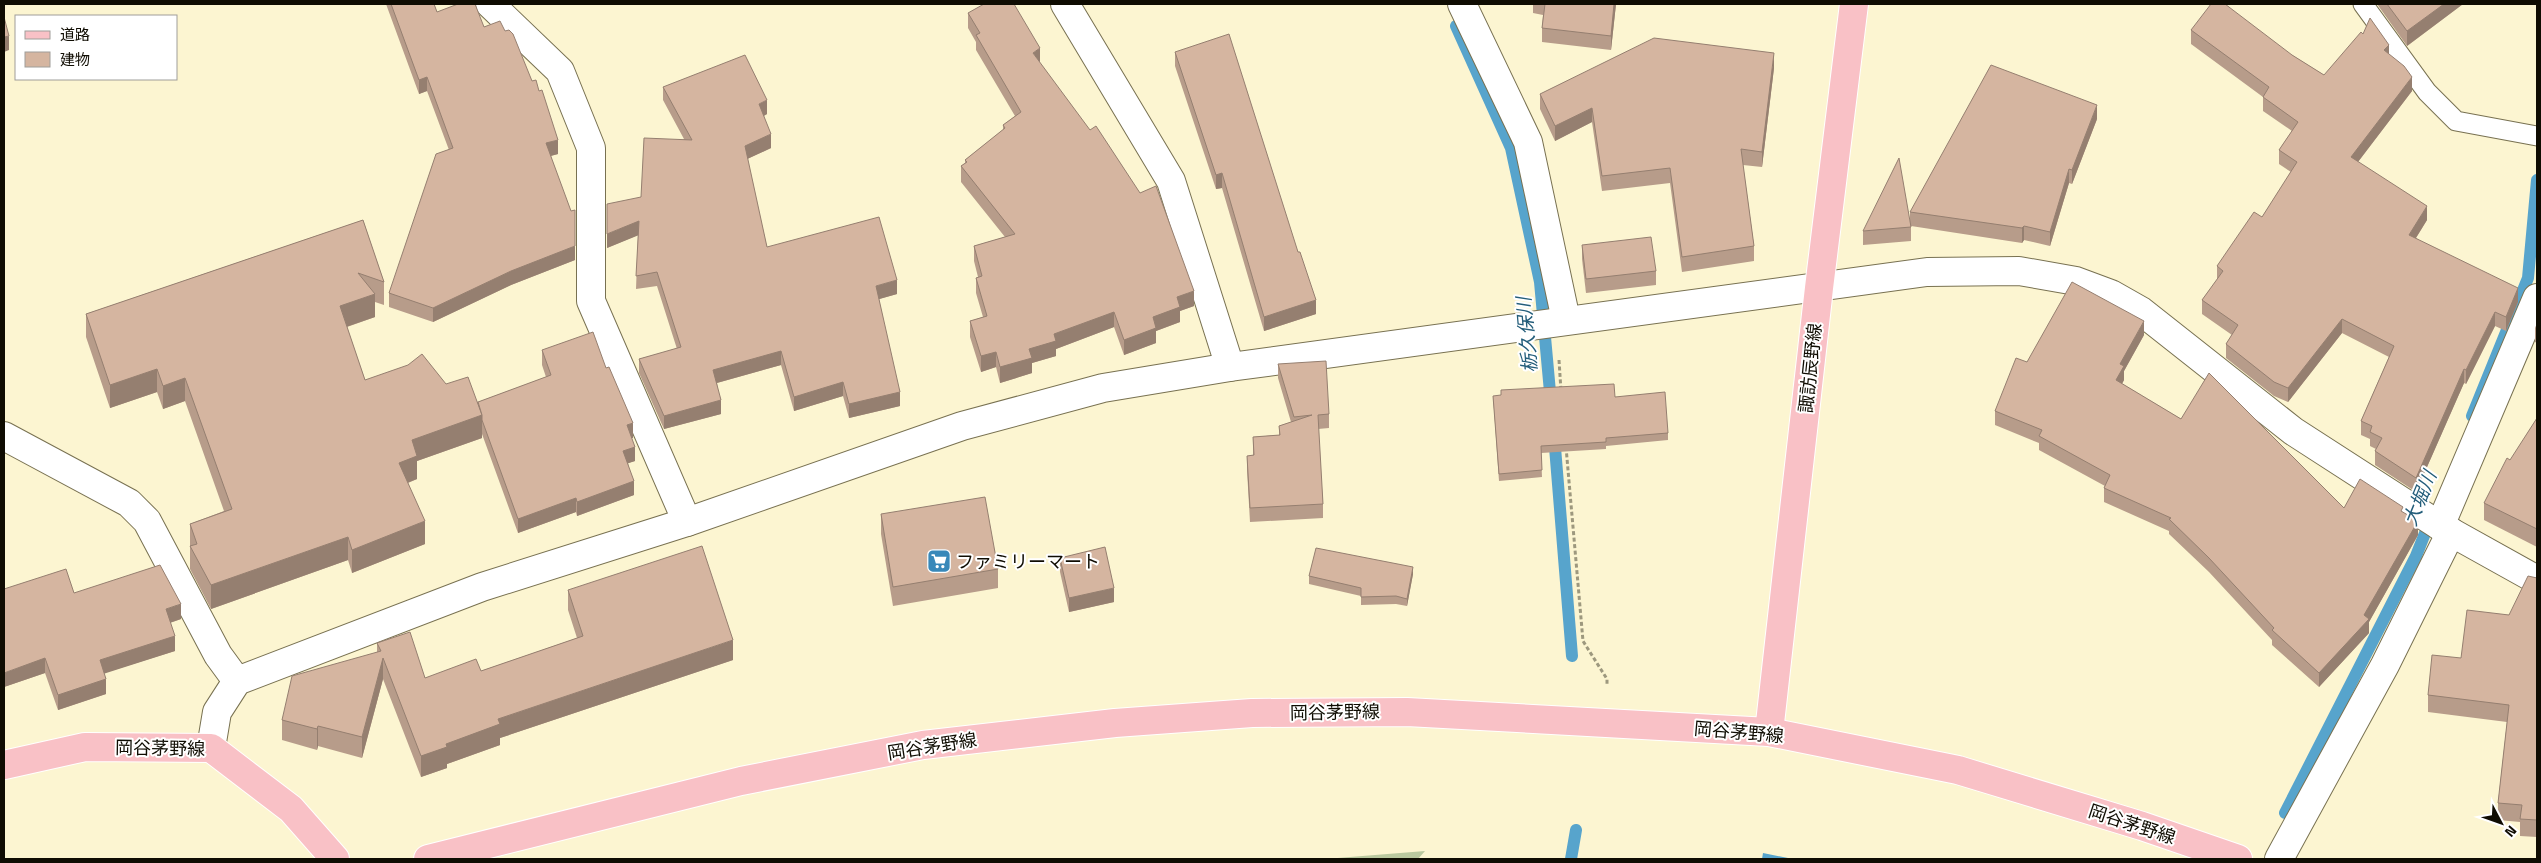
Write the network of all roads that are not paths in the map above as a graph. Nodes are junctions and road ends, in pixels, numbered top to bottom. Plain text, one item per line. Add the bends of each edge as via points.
1 (490, 4) edge
2 (1065, 4) edge
3 (1462, 4) edge
4 (1854, 4) edge
5 (2363, 4) edge
6 (2537, 136) edge
7 (1819, 288) junction
8 (2537, 298) edge
9 (1552, 322) junction
10 (1230, 367) junction
11 (4, 436) edge
12 (687, 522) junction
13 (2446, 529) junction
14 (2537, 580) edge
15 (237, 681) junction
16 (1769, 732) junction
17 (210, 748) junction
18 (4, 765) edge
19 (335, 859) edge
20 (428, 859) edge
21 (2238, 859) edge
22 (2279, 859) edge

1 - 12 street via 560,71 591,148 591,301
2 - 10 street via 1171,181
3 - 9 street via 1528,142
4 - 7 main road, 諏訪辰野線
5 - 6 lane via 2427,92 2456,121
7 - 9 street
7 - 13 street via 1927,272 2019,271 2076,281 2111,294 2141,311 2293,431
7 - 16 main road, 諏訪辰野線
8 - 13 street
9 - 10 street
10 - 12 street via 1103,388 962,426
11 - 15 street via 129,503 147,521 218,655
12 - 15 street via 482,588
13 - 14 street
13 - 22 street via 2385,666
15 - 17 street via 217,712
16 - 20 main road, 岡谷茅野線 via 1407,712 1252,713 1115,723 924,745 741,782
16 - 21 main road, 岡谷茅野線 via 1958,770
17 - 18 main road, 岡谷茅野線 via 85,747
17 - 19 main road, 岡谷茅野線 via 291,809

